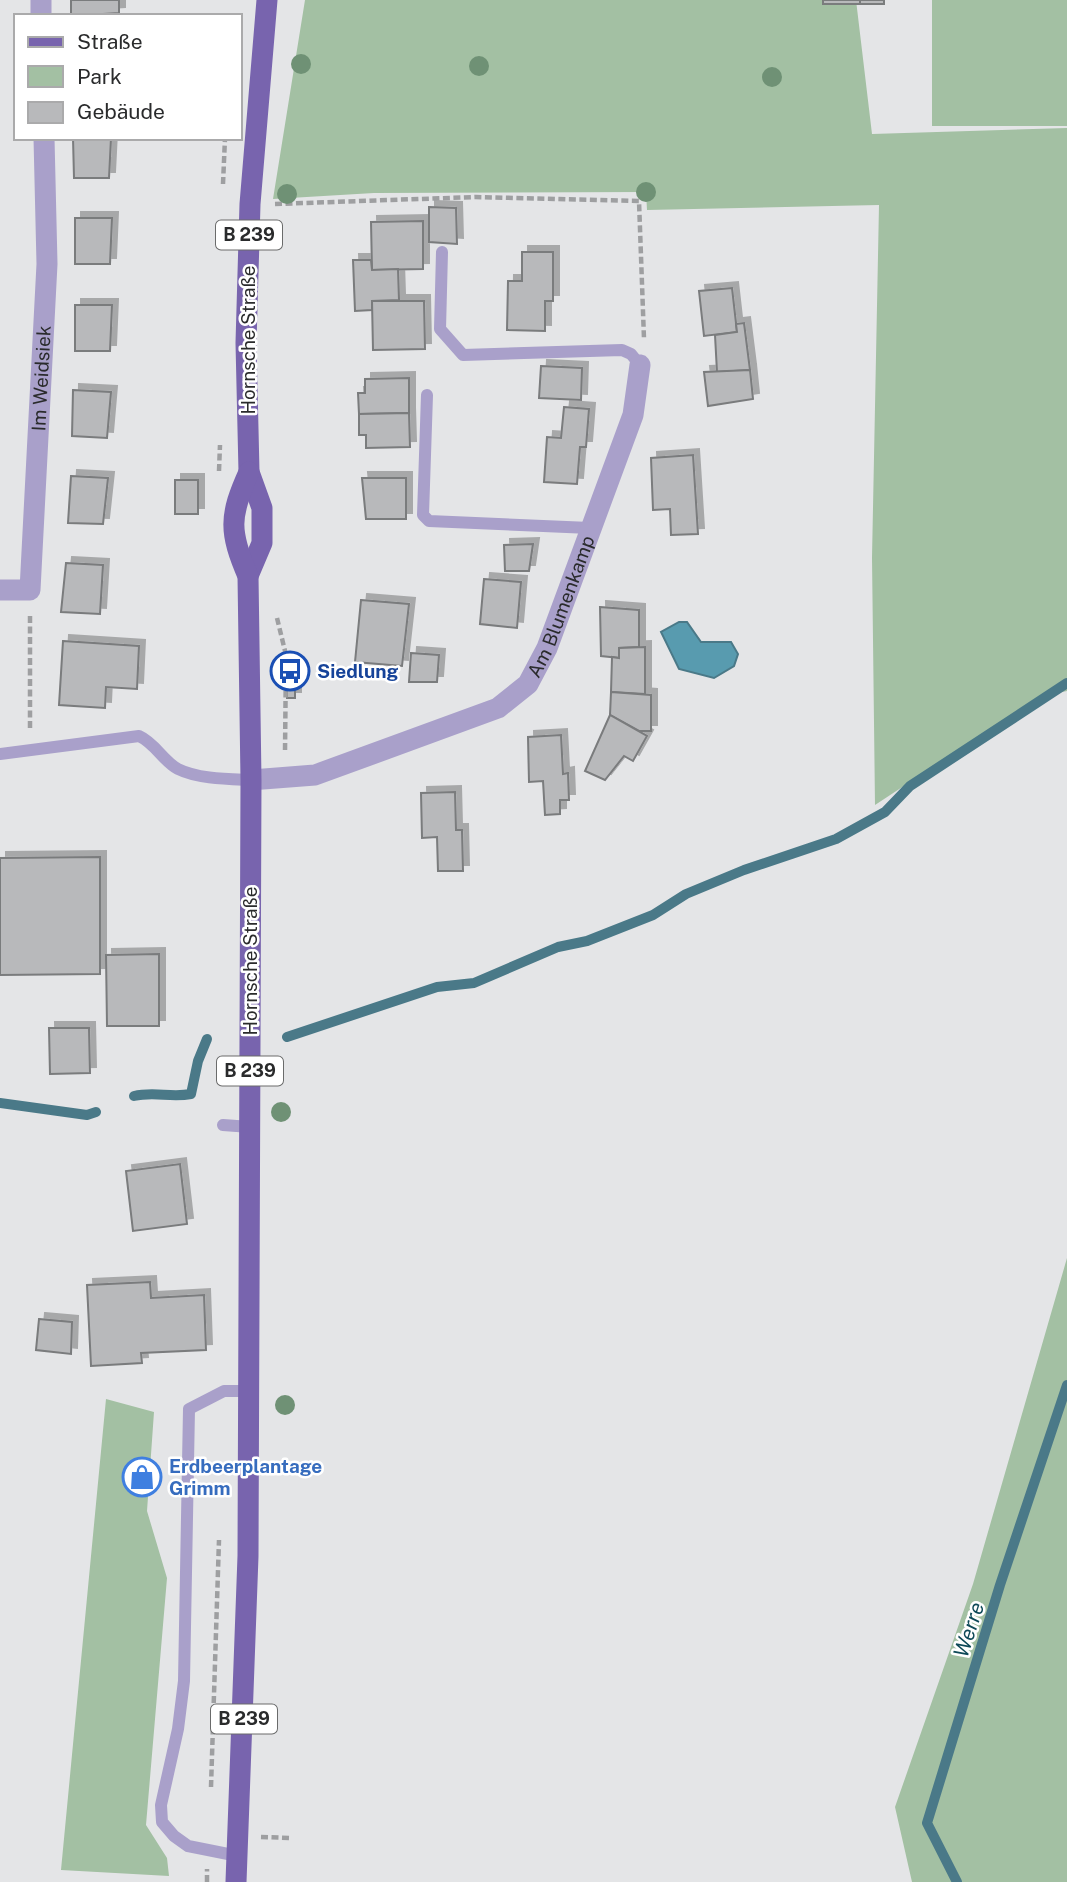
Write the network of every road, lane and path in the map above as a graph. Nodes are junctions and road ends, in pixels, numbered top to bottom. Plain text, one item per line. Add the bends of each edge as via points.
1 (267, 0) edge
2 (44, 140) edge
3 (250, 204) junction
4 (442, 252) dead end
5 (645, 330) dead end
6 (640, 365) joint
7 (427, 395) dead end
8 (590, 528) junction
9 (0, 590) edge
10 (30, 590) junction
11 (274, 609) dead end
12 (30, 751) junction
13 (0, 754) edge
14 (286, 778) junction
15 (251, 780) junction
16 (223, 1125) dead end
17 (250, 1127) junction
18 (249, 1391) junction
19 (238, 1856) junction
20 (236, 1882) edge

1 - 3 main road, Hornsche Straße / B 239
2 - 10 street, Im Weidsiek via 47,264
3 - 5 path via 475,197 639,201
3 - 15 main road, Hornsche Straße / B 239 via 249,472 234,506 235,546 248,576
4 - 6 lane via 440,329 463,355 622,350
6 - 8 street, Am Blumenkamp via 633,415
7 - 8 lane via 423,515 429,520
8 - 14 street, Am Blumenkamp via 547,648 528,684 498,708 315,775
9 - 10 street
10 - 12 path
11 - 14 path via 286,654
12 - 13 lane
12 - 15 lane via 139,736 177,769
14 - 15 street, Am Blumenkamp
15 - 17 main road, Hornsche Straße / B 239
16 - 17 lane
17 - 18 main road, Hornsche Straße / B 239
18 - 19 main road, Hornsche Straße / B 239
18 - 19 lane via 224,1391 189,1409 184,1681 161,1805 162,1822 188,1846
19 - 20 main road, B 239

